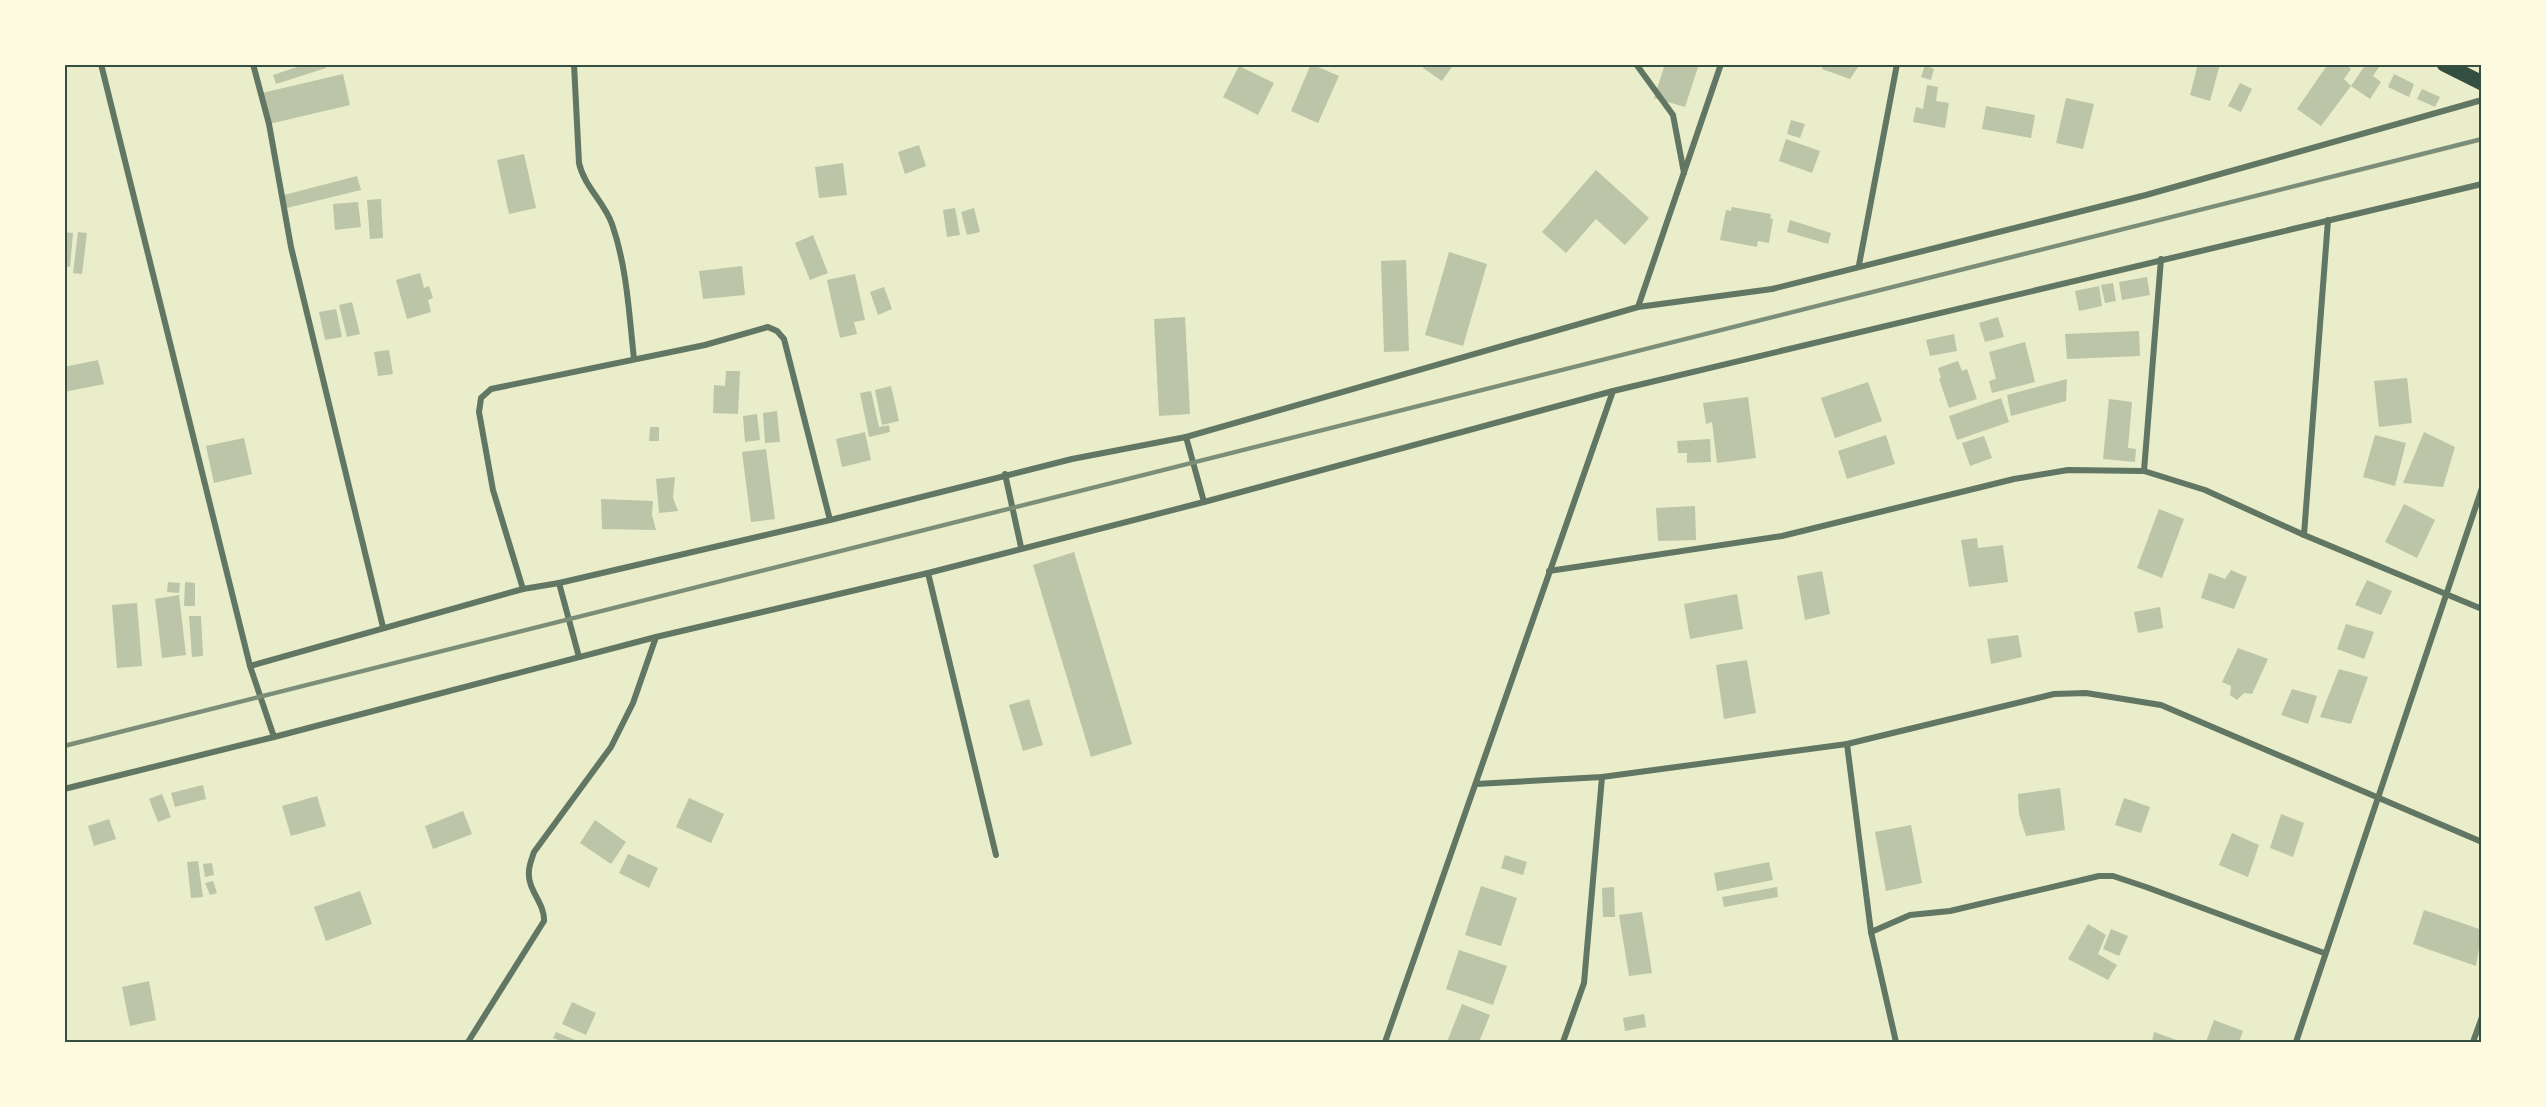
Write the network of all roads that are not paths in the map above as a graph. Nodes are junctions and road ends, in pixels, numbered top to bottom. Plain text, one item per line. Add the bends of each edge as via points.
1 (101, 64) edge
2 (253, 64) edge
3 (574, 64) edge
4 (1636, 64) edge
5 (1721, 64) edge
6 (1897, 64) edge
7 (2444, 64) edge
8 (2481, 83) edge
9 (2481, 100) edge
10 (1684, 173) junction
11 (2481, 184) edge
12 (2328, 220) junction
13 (2161, 259) junction
14 (1859, 265) junction
15 (1638, 307) junction
16 (634, 358) junction
17 (1613, 391) junction
18 (1186, 437) junction
19 (2144, 471) junction
20 (1005, 474) junction
21 (2481, 488) edge
22 (1204, 502) junction
23 (830, 520) junction
24 (2304, 535) junction
25 (1022, 547) junction
26 (1549, 572) junction
27 (928, 573) junction
28 (559, 583) junction
29 (523, 589) junction
30 (2444, 594) junction
31 (2481, 609) edge
32 (383, 627) junction
33 (656, 637) junction
34 (579, 657) junction
35 (250, 666) junction
36 (274, 737) junction
37 (1847, 744) junction
38 (1602, 777) junction
39 (1476, 784) junction
40 (64, 789) edge
41 (2378, 796) junction
42 (2481, 842) edge
43 (996, 855) dead end
44 (1871, 932) junction
45 (2324, 953) junction
46 (2481, 1017) edge
47 (468, 1042) edge
48 (1385, 1042) edge
49 (1563, 1042) edge
50 (1896, 1042) edge
51 (2296, 1042) edge
52 (2474, 1042) edge

1 - 35 street
2 - 32 street via 269,124 293,257
3 - 16 street via 579,163 582,176 598,198 616,238
4 - 10 street via 1673,115
5 - 10 street
6 - 14 street
7 - 8 main road
9 - 14 street via 2146,195
10 - 15 street
11 - 12 street
12 - 13 street
12 - 24 street
13 - 17 street
13 - 19 street
14 - 15 street via 1772,289
15 - 18 street
16 - 23 street via 705,345 768,327 777,331 784,339
16 - 29 street via 491,389 481,398 479,412 493,490
17 - 22 street
17 - 26 street
18 - 20 street
18 - 22 street
19 - 24 street via 2205,490
19 - 26 street via 2068,470 2014,479 1782,536
20 - 23 street
20 - 25 street
21 - 30 street
22 - 25 street
23 - 28 street
24 - 30 street
25 - 27 street
26 - 39 street
27 - 33 street
27 - 43 street
28 - 29 street
28 - 34 street
29 - 32 street
30 - 31 street
30 - 41 street
32 - 35 street
33 - 34 street
33 - 47 street via 633,703 611,747 534,852 530,883 545,912 544,921
34 - 36 street
35 - 36 street
36 - 40 street
37 - 38 street
37 - 41 street via 2054,694 2086,693 2161,705
37 - 44 street
38 - 39 street
38 - 49 street via 1584,983
39 - 48 street
41 - 42 street
41 - 45 street
44 - 45 street via 1910,915 1950,911 2087,877 2113,876
44 - 50 street
45 - 51 street
46 - 52 street

